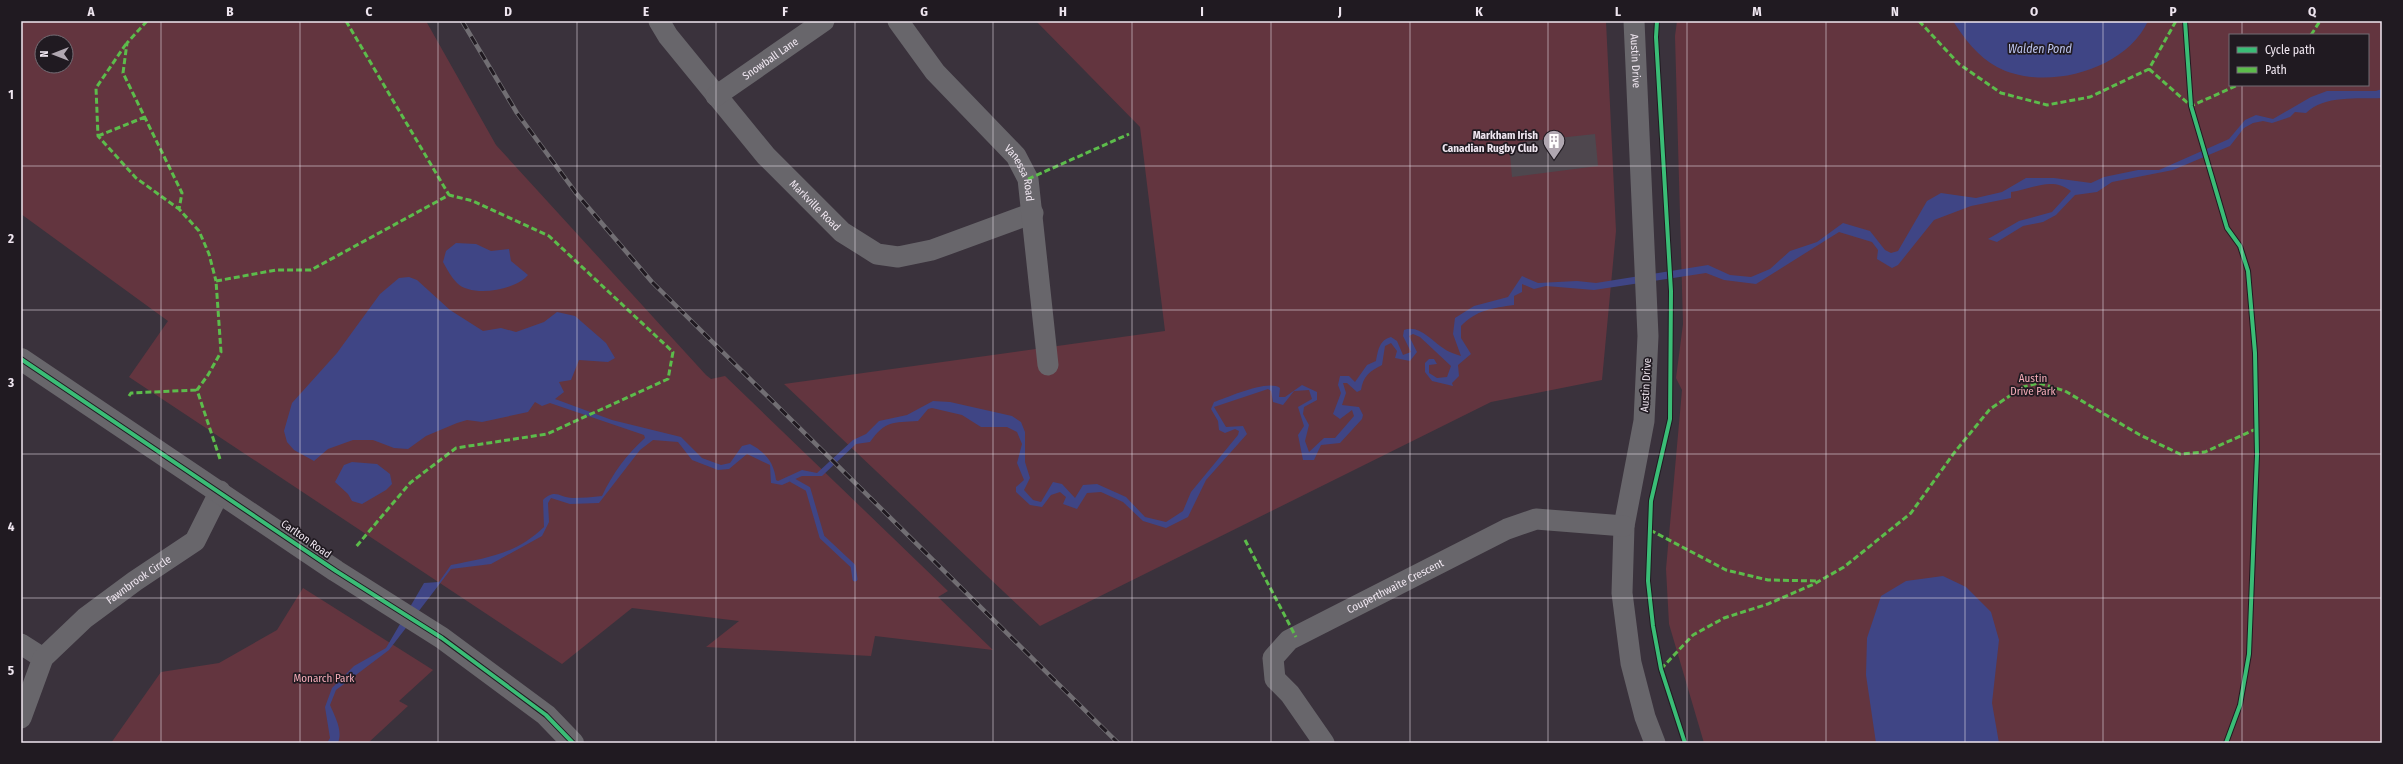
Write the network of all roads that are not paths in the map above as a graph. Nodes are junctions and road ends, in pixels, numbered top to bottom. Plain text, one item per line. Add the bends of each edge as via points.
1 (659, 21) edge
2 (824, 21) edge
3 (898, 21) edge
4 (1634, 21) edge
5 (716, 96) junction
6 (1033, 213) junction
7 (21, 359) edge
8 (1048, 365) dead end
9 (220, 490) junction
10 (1624, 526) junction
11 (21, 644) edge
12 (43, 658) junction
13 (21, 718) edge
14 (573, 743) edge
15 (1324, 743) edge
16 (1655, 743) edge

1 - 5 street, Markville Road
2 - 5 street, Snowball Lane
3 - 6 street, Vanessa Road via 935,72 1016,156 1028,180
4 - 10 street, Austin Drive via 1648,344 1644,421
5 - 6 street, Markville Road via 766,156 842,232 877,254 898,257 932,250
6 - 8 street, Vanessa Road
7 - 9 street, Carlton Road
9 - 12 street, Fawnbrook Circle via 195,541 85,618
9 - 14 street, Carlton Road via 517,692 546,715
10 - 15 street, Couperthwaite Crescent via 1542,519 1522,524 1289,640 1273,658 1275,679 1290,694
10 - 16 street, Austin Drive via 1622,593 1630,656 1645,717
11 - 12 street
12 - 13 street, Fawnbrook Circle

